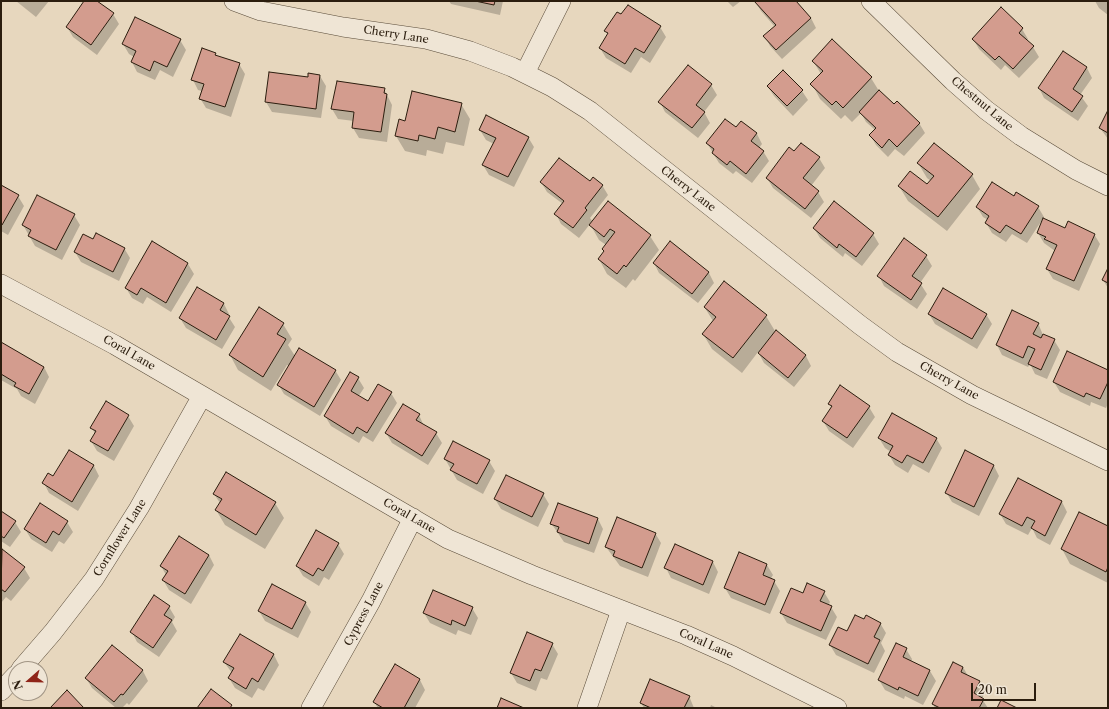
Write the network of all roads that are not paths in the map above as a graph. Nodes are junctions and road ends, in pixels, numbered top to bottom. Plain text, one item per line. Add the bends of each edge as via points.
1 (234, 1) edge
2 (561, 1) edge
3 (871, 1) edge
4 (525, 73) junction
5 (1108, 186) edge
6 (1, 284) edge
7 (202, 396) junction
8 (1108, 461) edge
9 (413, 518) junction
10 (621, 610) junction
11 (28, 661) edge
12 (8, 684) edge
13 (1, 691) edge
14 (311, 708) edge
15 (587, 708) edge
16 (838, 708) edge

1 - 4 street, Cherry Lane via 261,12 426,39 470,51
2 - 4 street
3 - 5 street, Chestnut Lane via 986,110 1027,140
4 - 8 street, Cherry Lane via 590,111 860,325 898,352 972,395
6 - 7 street, Coral Lane via 115,345
7 - 9 street, Coral Lane
7 - 11 street, Cornflower Lane via 140,508 94,580
9 - 10 street, Coral Lane via 448,538 504,563
9 - 14 street, Cypress Lane via 371,601
10 - 15 street
10 - 16 street, Coral Lane via 733,656
12 - 13 street

